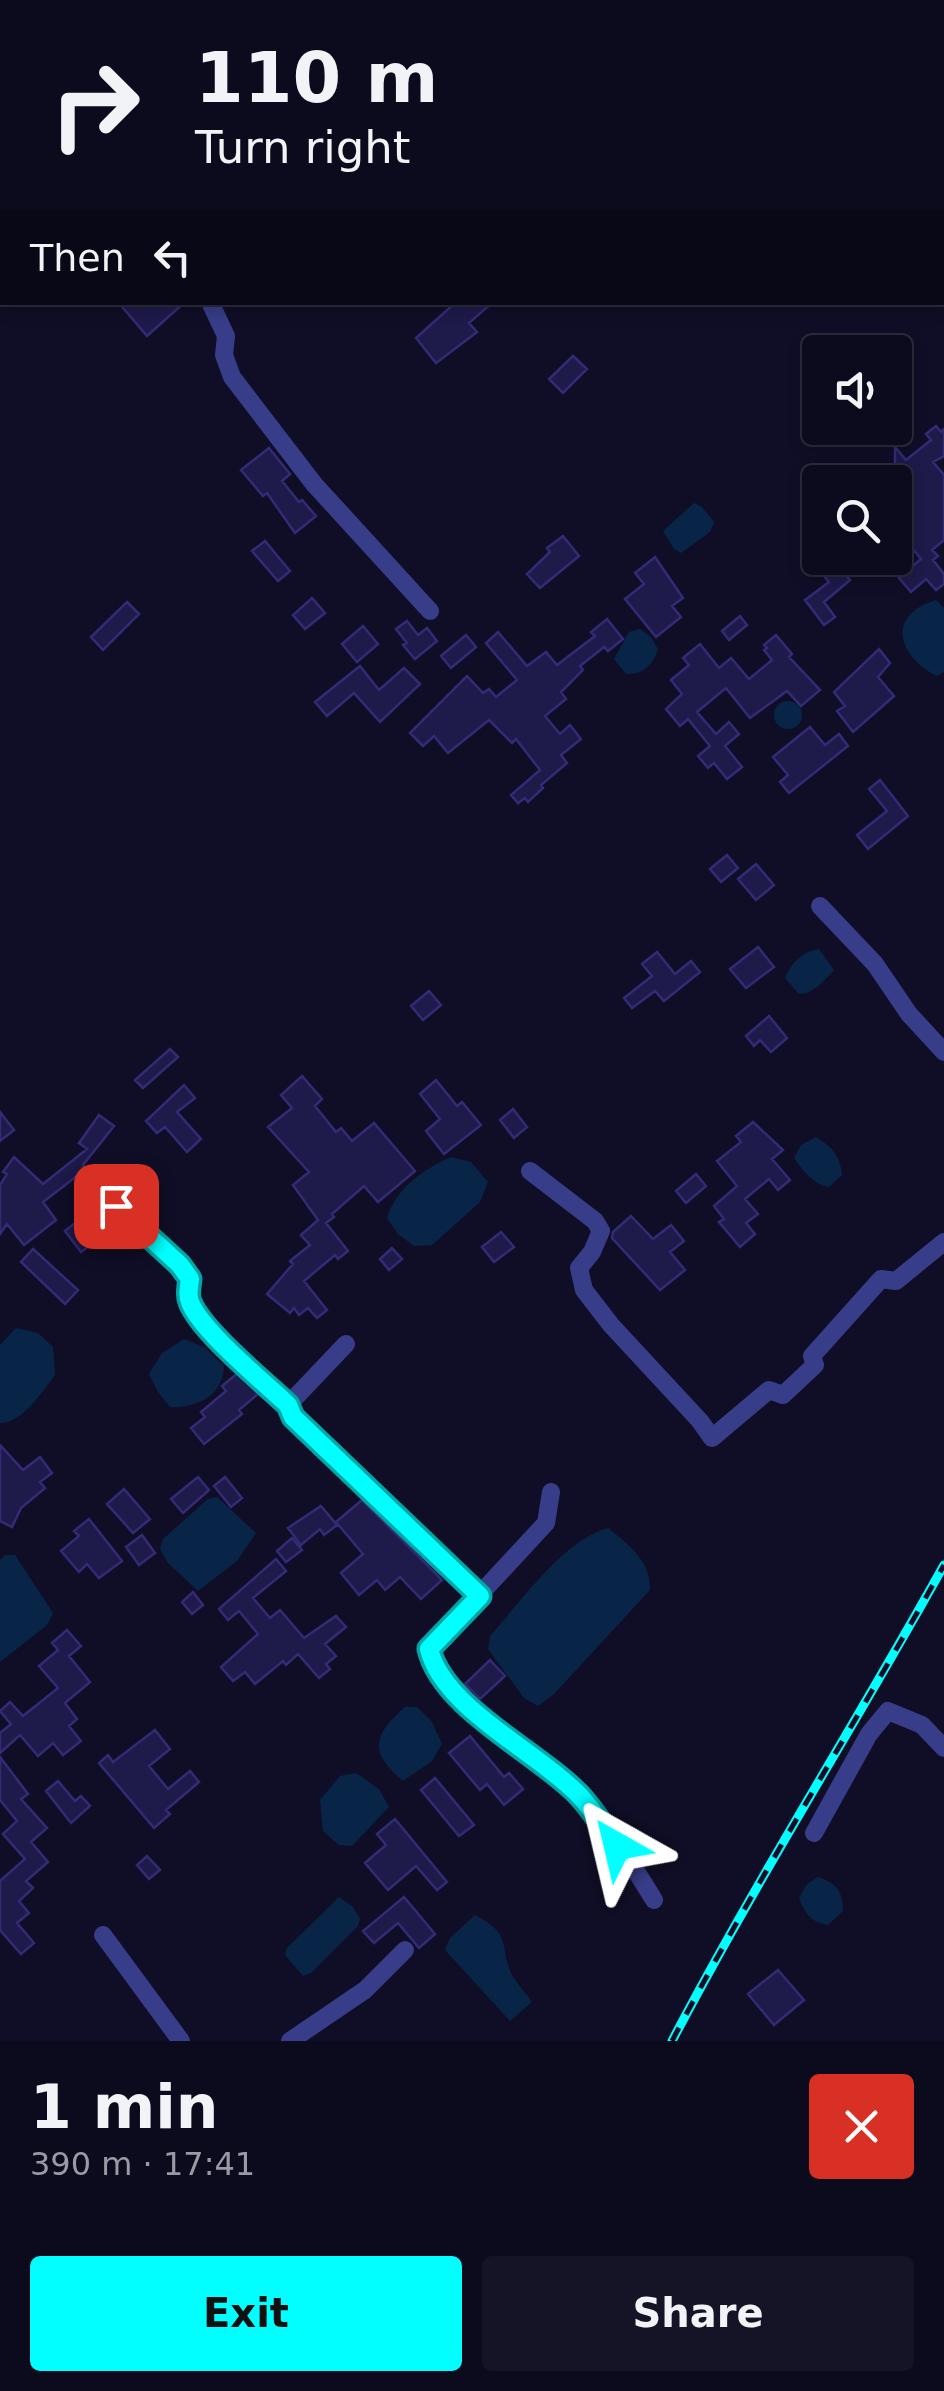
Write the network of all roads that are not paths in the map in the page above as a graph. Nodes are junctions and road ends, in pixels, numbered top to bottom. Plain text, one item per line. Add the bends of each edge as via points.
1 (211, 305) edge
2 (430, 611) dead end
3 (820, 906) dead end
4 (944, 1052) edge
5 (530, 1171) dead end
6 (96, 1190) dead end
7 (944, 1242) edge
8 (346, 1344) dead end
9 (288, 1405) junction
10 (550, 1492) dead end
11 (480, 1596) junction
12 (944, 1748) edge
13 (814, 1833) dead end
14 (654, 1900) dead end
15 (103, 1935) dead end
16 (405, 1950) dead end
17 (180, 2041) edge
18 (290, 2041) edge

1 - 2 street via 226,336 232,376 314,484
3 - 4 street
5 - 7 street via 595,1221 601,1231 579,1268 584,1290 712,1438 769,1390 783,1395 800,1383 815,1365 812,1356 881,1280 896,1281
6 - 9 street via 180,1265 190,1279 188,1299 196,1314
8 - 9 street
9 - 11 street
10 - 11 street via 546,1523
11 - 14 street via 429,1649 432,1661 463,1704 580,1796
12 - 13 street via 922,1726 888,1711
15 - 17 street
16 - 18 street via 365,1990

